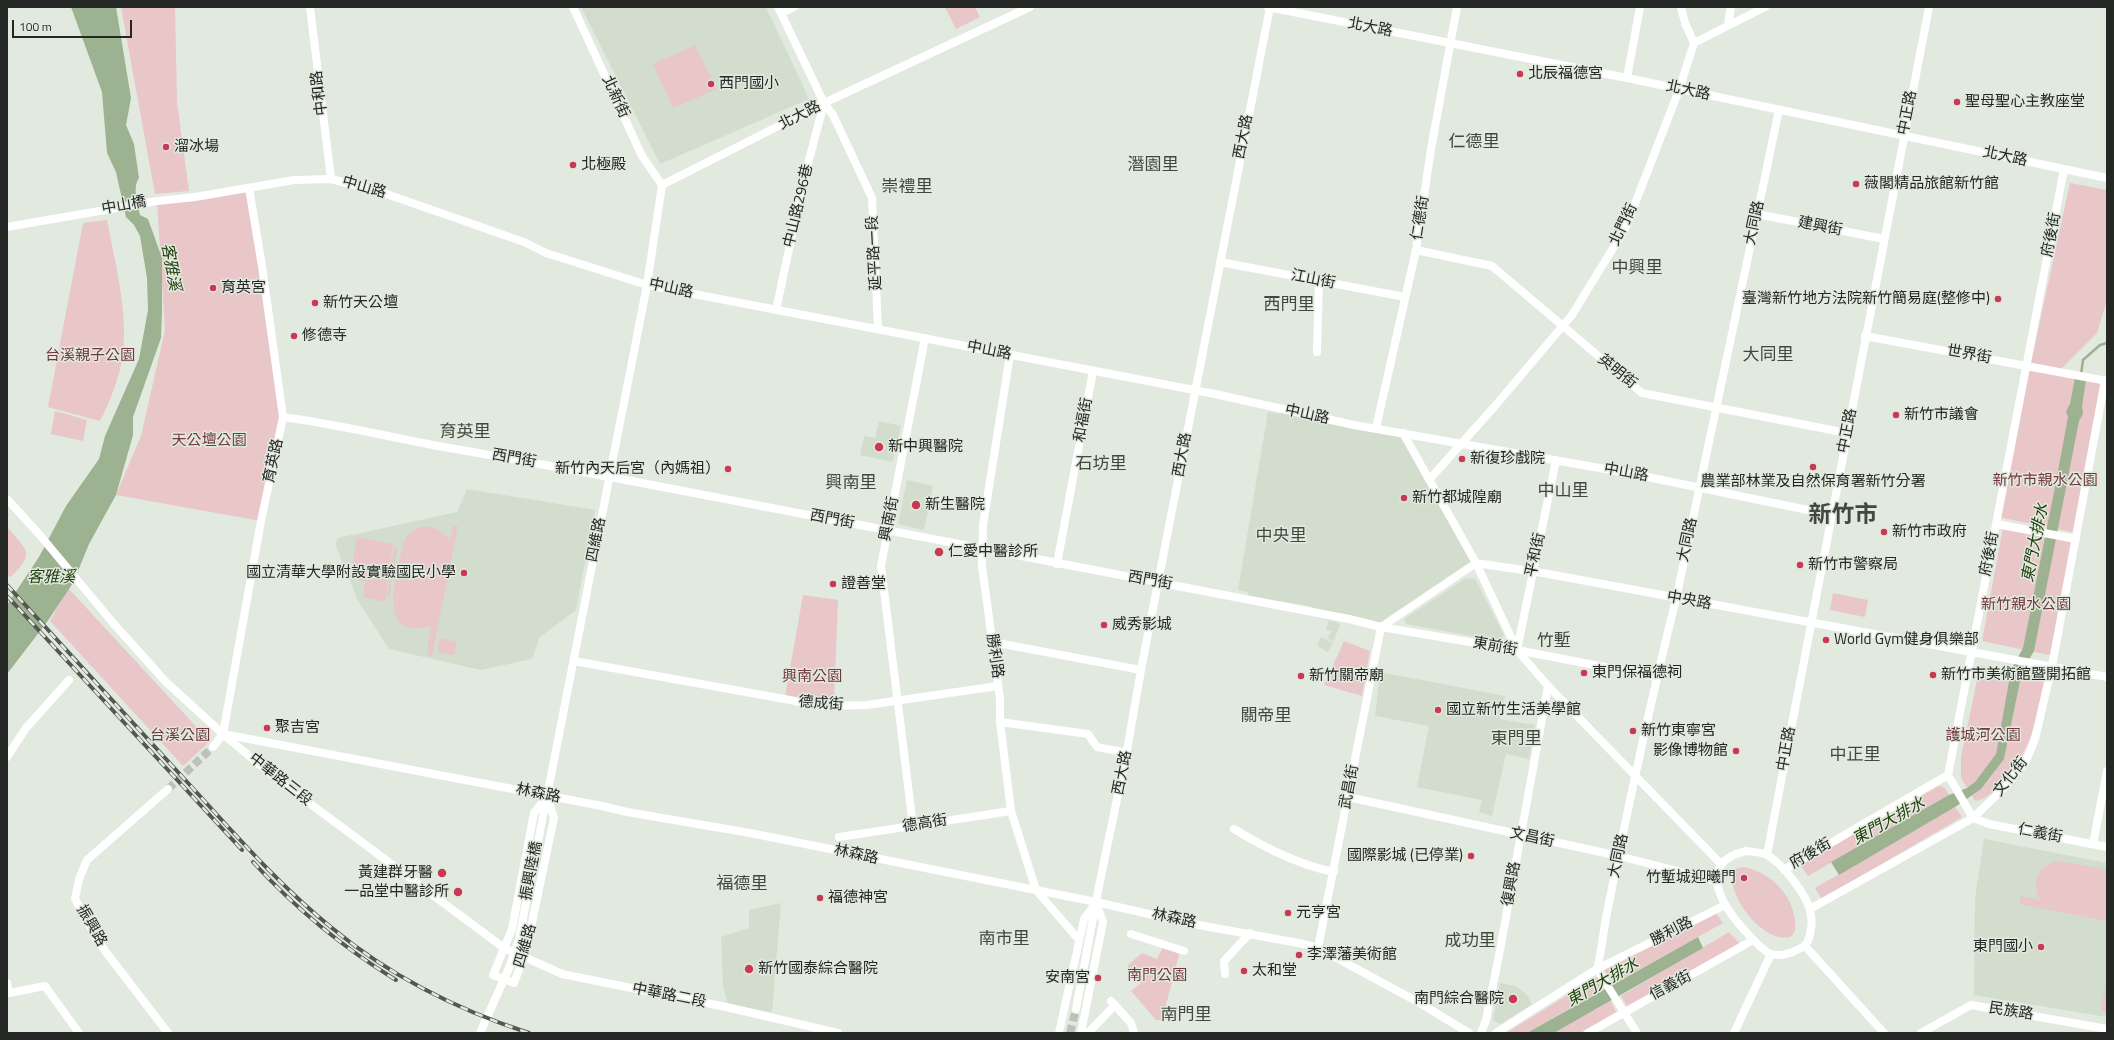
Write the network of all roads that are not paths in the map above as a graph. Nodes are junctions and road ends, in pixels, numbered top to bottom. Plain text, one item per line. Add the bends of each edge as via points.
1 (310, 7) edge
2 (573, 7) edge
3 (794, 7) edge
4 (1030, 7) edge
5 (1269, 7) edge
6 (1457, 7) edge
7 (1640, 7) edge
8 (1681, 7) edge
9 (1731, 7) edge
10 (1765, 7) edge
11 (1929, 7) edge
12 (779, 10) edge
13 (1728, 24) junction
14 (1694, 43) junction
15 (1450, 44) junction
16 (1627, 78) junction
17 (1679, 90) junction
18 (824, 103) junction
19 (1779, 110) junction
20 (1904, 136) junction
21 (2064, 169) junction
22 (2107, 178) edge
23 (331, 179) junction
24 (662, 185) junction
25 (249, 188) junction
26 (157, 200) joint
27 (1757, 214) junction
28 (7, 227) edge
29 (1884, 239) junction
30 (1416, 250) junction
31 (1220, 262) junction
32 (1319, 281) junction
33 (647, 285) junction
34 (1405, 298) junction
35 (776, 310) junction
36 (1562, 326) junction
37 (878, 329) junction
38 (1865, 336) junction
39 (925, 338) junction
40 (1317, 352) dead end
41 (1010, 355) junction
42 (2027, 365) junction
43 (1093, 371) junction
44 (2106, 380) edge
45 (1195, 390) junction
46 (1716, 408) junction
47 (283, 417) junction
48 (1376, 428) junction
49 (1403, 433) junction
50 (1847, 433) junction
51 (1462, 444) junction
52 (1556, 460) junction
53 (610, 476) junction
54 (1429, 480) junction
55 (1699, 488) junction
56 (7, 499) edge
57 (1832, 515) junction
58 (1996, 524) junction
59 (888, 530) junction
60 (2076, 539) junction
61 (983, 548) junction
62 (1476, 563) junction
63 (1057, 564) junction
64 (1533, 571) junction
65 (1158, 582) junction
66 (1676, 598) junction
67 (1811, 621) junction
68 (1381, 627) junction
69 (992, 642) junction
70 (1517, 650) junction
71 (1971, 652) junction
72 (574, 661) junction
73 (2052, 666) junction
74 (1141, 670) junction
75 (1656, 677) junction
76 (2107, 677) edge
77 (69, 680) dead end
78 (998, 686) junction
79 (1548, 686) junction
80 (898, 700) junction
81 (1000, 722) junction
82 (223, 734) junction
83 (255, 740) junction
84 (213, 747) tunnel mouth
85 (1127, 753) junction
86 (7, 757) edge
87 (252, 758) junction
88 (2107, 772) edge
89 (1636, 774) junction
90 (1948, 775) junction
91 (168, 789) tunnel mouth
92 (547, 796) junction
93 (1348, 797) junction
94 (1011, 811) junction
95 (1973, 818) junction
96 (542, 821) joint
97 (913, 826) junction
98 (1234, 829) dead end
99 (1521, 836) junction
100 (839, 837) dead end
101 (2093, 844) junction
102 (2107, 847) edge
103 (1619, 856) junction
104 (1767, 856) junction
105 (1722, 864) junction
106 (1784, 870) junction
107 (1334, 872) junction
108 (1716, 881) junction
109 (1036, 890) junction
110 (1096, 902) junction
111 (1725, 905) junction
112 (1810, 909) junction
113 (1250, 933) junction
114 (1132, 934) dead end
115 (1079, 940) junction
116 (1754, 940) junction
117 (1804, 946) junction
118 (504, 948) junction
119 (1318, 948) junction
120 (1184, 951) dead end
121 (1771, 954) junction
122 (524, 958) junction
123 (1597, 969) junction
124 (1225, 974) dead end
125 (7, 983) edge
126 (1076, 1009) tunnel mouth
127 (1623, 1012) junction
128 (2107, 1030) edge
129 (79, 1033) edge
130 (168, 1033) edge
131 (480, 1033) edge
132 (838, 1033) edge
133 (1059, 1033) edge
134 (1081, 1033) edge
135 (1088, 1033) edge
136 (1134, 1033) edge
137 (1469, 1033) edge
138 (1481, 1033) edge
139 (1496, 1033) edge
140 (1588, 1033) edge
141 (1637, 1033) edge
142 (1734, 1033) edge
143 (1884, 1033) edge
144 (1921, 1033) edge

1 - 23 street, 中和路
2 - 24 street, 北新街 via 642,156
3 - 12 street
4 - 18 street, 北大路
5 - 15 street, 北大路
5 - 31 street, 西大路
6 - 15 street, 仁德街
7 - 16 street
8 - 14 street
9 - 13 street
10 - 13 street
11 - 20 street, 中正路
12 - 18 street, 延平路一段
13 - 14 street
14 - 17 street, 北門街
15 - 16 street, 北大路
15 - 30 street, 仁德街
16 - 17 street, 北大路
17 - 19 street, 北大路
17 - 36 street, 北門街 via 1626,227 1572,315
18 - 24 street, 北大路
18 - 35 street, 中山路296巷
18 - 37 street, 延平路一段 via 833,115 872,198
19 - 20 street, 北大路
19 - 27 street, 大同路
20 - 21 street, 北大路
20 - 29 street, 中正路
21 - 22 street, 北大路
21 - 42 street, 府後街
23 - 25 street, 中山路 via 294,180
23 - 33 street, 中山路 via 378,191 546,252
24 - 33 street
25 - 26 street, 中山路
25 - 47 street, 育英路
26 - 28 street, 中山橋
27 - 29 street, 建興街
27 - 46 street, 大同路
29 - 38 street, 中正路
30 - 34 street, 仁德街
30 - 36 street, 英明街 via 1492,266
31 - 32 street, 江山街
31 - 45 street, 西大路
32 - 34 street, 江山街
32 - 40 street
33 - 35 street, 中山路
33 - 53 street, 四維路
34 - 48 street, 仁德街
35 - 37 street, 中山路
36 - 46 street, 英明街 via 1642,392
36 - 51 street, 北門街
37 - 39 street, 中山路
38 - 42 street, 世界街
38 - 50 street, 中正路
39 - 41 street, 中山路
39 - 59 street, 興南街
41 - 43 street, 中山路
41 - 61 street, 勝利路 via 983,525
42 - 44 street, 世界街
42 - 58 street, 府後街
43 - 45 street, 中山路
43 - 63 street, 和福街
44 - 60 street, 文化街
45 - 48 street, 中山路
45 - 65 street, 西大路
46 - 50 street, 英明街
46 - 55 street, 大同路
47 - 53 street, 西門街 via 335,424 429,444
47 - 82 street, 育英路 via 261,521
48 - 49 street, 中山路
49 - 51 street, 中山路
49 - 54 street
50 - 57 street, 中正路
51 - 52 street, 中山路
51 - 54 street, 北門街
52 - 55 street, 中山路
52 - 64 street, 平和街
53 - 59 street, 西門街
53 - 72 street, 四維路
54 - 62 street
55 - 57 street, 中山路
55 - 66 street, 大同路
56 - 82 street, 中華路三段 via 166,682
57 - 67 street, 中正路
58 - 60 street
58 - 71 street, 府後街
59 - 61 street, 西門街
59 - 80 street, 興南街 via 881,566
60 - 73 street, 文化街
61 - 63 street, 西門街
61 - 69 street, 勝利路 via 982,566
62 - 64 street, 中央路
62 - 68 street
62 - 70 street
63 - 65 street, 西門街
64 - 66 street, 中央路
64 - 70 street, 平和街
65 - 68 street, 西門街
65 - 74 street, 西大路
66 - 67 street, 中央路
66 - 75 street, 大同路
67 - 71 street, 中央路
67 - 104 street, 中正路
68 - 70 street, 東前街
68 - 93 street, 武昌街
69 - 74 street
69 - 78 street, 勝利路
70 - 75 street, 東前街
70 - 79 street
71 - 73 street, 中央路
71 - 90 street, 府後街
72 - 80 street, 德成街 via 823,706
72 - 92 street, 四維路
73 - 76 street
73 - 95 street, 文化街 via 2035,739 2026,761 2006,786
74 - 85 street, 西大路
75 - 89 street, 大同路
77 - 86 street via 26,728
78 - 80 street, 德成街
78 - 81 street, 勝利路
79 - 89 street
79 - 99 street, 復興路
80 - 97 street, 興南街
81 - 85 street via 1088,734 1097,747
81 - 94 street, 勝利路
82 - 83 street, 林森路
82 - 84 street
82 - 87 street, 中華路三段
83 - 87 street via 246,745
83 - 92 street, 林森路
85 - 110 street, 西大路
87 - 118 street, 中華路三段
88 - 101 street
89 - 103 street, 大同路
89 - 105 street
90 - 95 street
90 - 106 street, 府後街
91 - 130 street, 振興路 via 87,860 79,879 75,899 99,943
92 - 96 street, 四維路
92 - 109 street, 林森路
92 - 118 street, 四維路 via 534,814 512,929
92 - 122 street, 四維路 via 554,818
93 - 99 street, 文昌街
93 - 107 street, 武昌街
94 - 97 street, 德高街
94 - 109 street, 勝利路
95 - 101 street, 仁義街 via 1989,824
95 - 112 street, 文化街
96 - 131 street, 振興陸橋 via 519,939
97 - 100 street, 德高街
98 - 107 street via 1311,867
99 - 103 street, 文昌街
99 - 138 street, 復興路 via 1489,1004
101 - 102 street, 仁義街
103 - 108 street, 文昌街
103 - 123 street, 大同路
104 - 105 street via 1746,851 1738,853
104 - 106 street
105 - 108 street
106 - 112 street
107 - 119 street, 武昌街
108 - 111 street
109 - 110 street, 林森路
109 - 115 street, 勝利路
110 - 113 street, 林森路 via 1193,924
110 - 115 street, 西大路 via 1084,919
110 - 126 street, 西大路
110 - 134 street via 1103,922
111 - 116 street
111 - 123 street, 勝利路
112 - 117 street via 1812,929
113 - 119 street, 林森路
113 - 124 street via 1224,961
114 - 120 street
115 - 133 street, 西大路
116 - 121 street
116 - 127 street, 信義街
117 - 121 street via 1786,954
117 - 143 street
118 - 122 street, 中華路二段
118 - 122 street, 四維路 via 493,975 514,983
119 - 137 street, 林森路 via 1413,999
121 - 142 street
122 - 132 street, 中華路二段 via 562,974 726,1007
123 - 127 street
123 - 139 street, 勝利路
125 - 129 street via 9,993 45,986
127 - 140 street, 信義街
127 - 141 street
128 - 144 street, 民族路 via 1970,1005
135 - 136 street via 1113,1003 1131,1023

